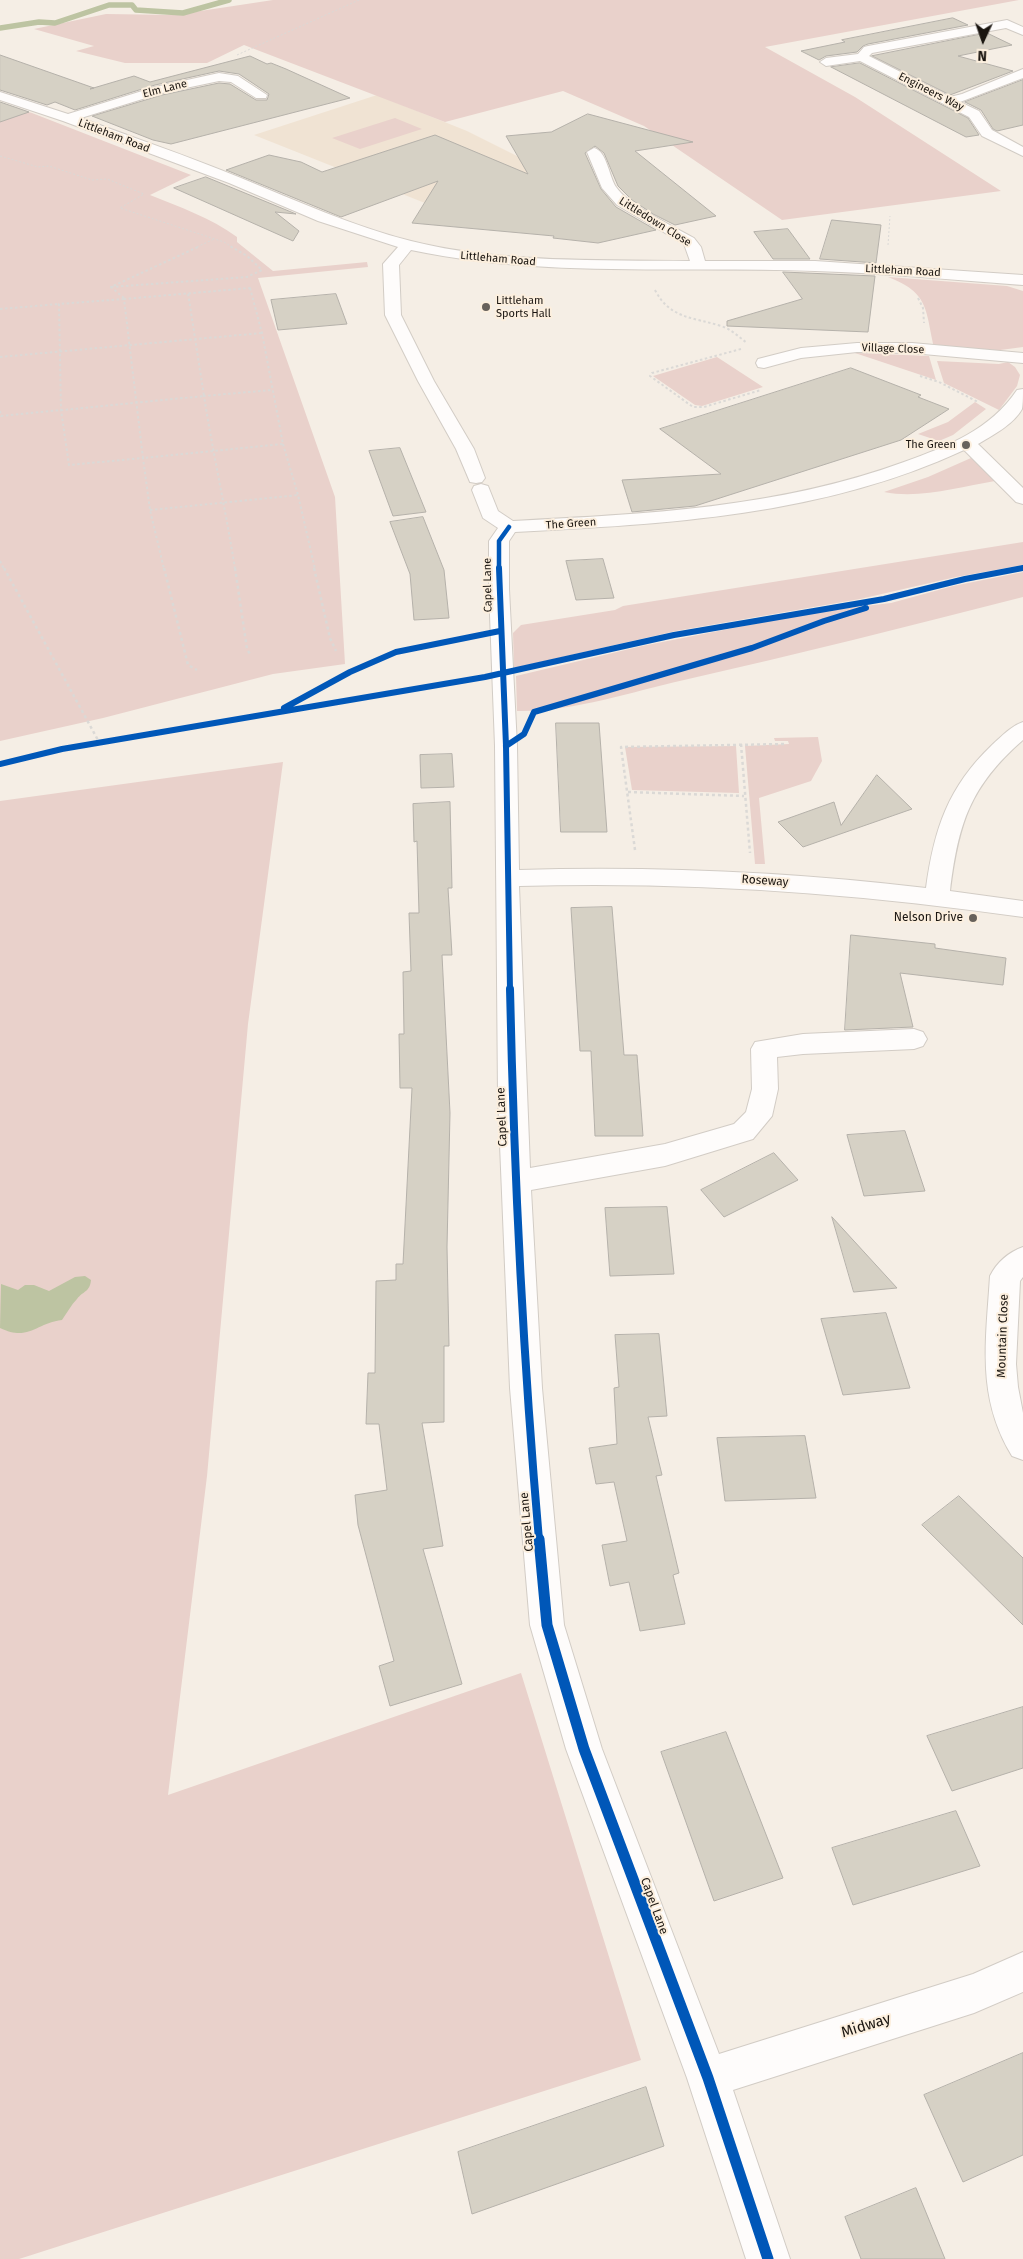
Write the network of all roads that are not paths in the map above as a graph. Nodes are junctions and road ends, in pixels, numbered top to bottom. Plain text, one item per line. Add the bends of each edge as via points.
1 (988, 15) dead end
2 (1006, 24) junction
3 (1023, 30) edge
4 (862, 58) junction
5 (826, 62) dead end
6 (1023, 73) edge
7 (261, 95) dead end
8 (0, 96) edge
9 (948, 101) junction
10 (68, 118) junction
11 (594, 152) dead end
12 (1023, 152) edge
13 (406, 245) junction
14 (699, 266) junction
15 (1023, 280) edge
16 (1023, 358) edge
17 (783, 373) dead end
18 (1023, 394) edge
19 (967, 443) junction
20 (1023, 498) edge
21 (509, 528) junction
22 (1023, 729) edge
23 (506, 878) junction
24 (937, 896) junction
25 (1023, 909) edge
26 (914, 1040) dead end
27 (516, 1182) junction
28 (1023, 1259) edge
29 (1023, 1446) edge
30 (1023, 1972) edge
31 (708, 2078) junction
32 (768, 2259) edge

1 - 2 street
2 - 3 street
2 - 4 street via 868,50
4 - 5 street
4 - 9 street, Engineers Way
6 - 9 street via 966,98
7 - 10 street, Elm Lane via 234,79 219,77 159,90
8 - 10 street, Littleham Road
9 - 12 street, Engineers Way via 978,116 987,134
10 - 13 street, Littleham Road via 234,180 323,218
11 - 14 street, Littledown Close via 613,195 689,241
13 - 14 street, Littleham Road via 488,259
13 - 21 street via 391,264 393,315 465,449 490,514
14 - 15 street, Littleham Road via 884,269
16 - 17 street, Village Close via 875,347 840,348 758,359
18 - 19 street, The Green via 1008,415
19 - 20 street
19 - 21 street, The Green via 891,475 804,499 728,512
21 - 23 street, Capel Lane via 498,541 506,746
22 - 24 street via 1003,745 964,792 946,838
23 - 24 street, Roseway via 638,876 753,879
23 - 27 street, Capel Lane
24 - 25 street, Roseway
26 - 27 street via 803,1044 764,1049 765,1089 758,1116 743,1132 665,1155
27 - 31 street, Capel Lane via 526,1388 547,1624 584,1749
28 - 29 street, Mountain Close via 1006,1276 1001,1378 1003,1400
30 - 31 street, Midway via 974,1993
31 - 32 street, Capel Lane

